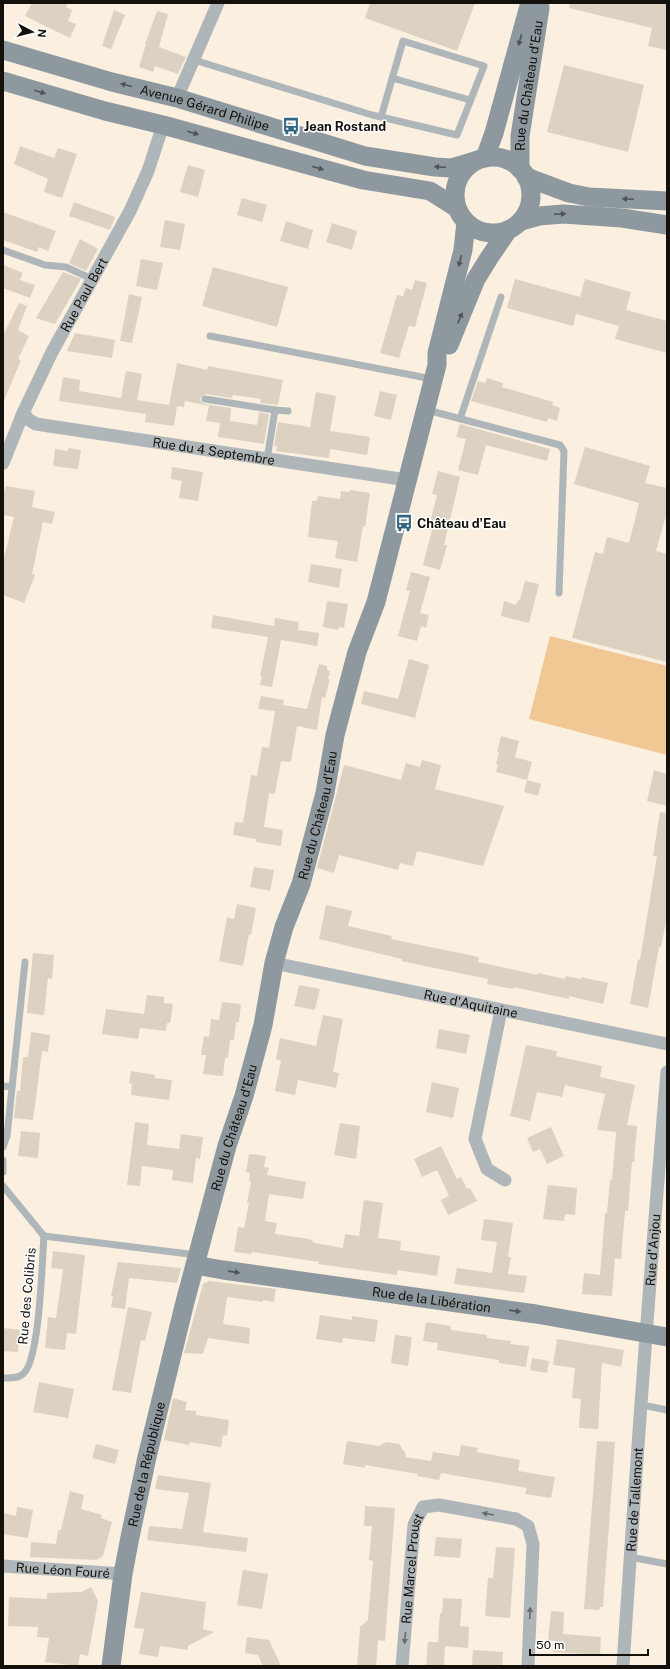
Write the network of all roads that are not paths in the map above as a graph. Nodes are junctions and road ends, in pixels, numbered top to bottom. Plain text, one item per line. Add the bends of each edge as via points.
1 (218, 3) edge
2 (532, 3) edge
3 (539, 3) edge
4 (3, 50) edge
5 (194, 60) junction
6 (392, 78) junction
7 (3, 81) edge
8 (177, 98) junction
9 (470, 100) junction
10 (381, 117) junction
11 (163, 125) junction
12 (482, 159) junction
13 (523, 173) junction
14 (667, 201) edge
15 (462, 215) junction
16 (515, 225) junction
17 (667, 225) edge
18 (3, 250) edge
19 (92, 279) junction
20 (502, 297) dead end
21 (210, 336) dead end
22 (435, 372) junction
23 (205, 399) dead end
24 (425, 409) junction
25 (275, 410) junction
26 (288, 411) dead end
27 (23, 413) junction
28 (460, 419) junction
29 (7, 441) edge
30 (268, 459) junction
31 (3, 463) edge
32 (407, 480) junction
33 (559, 593) dead end
34 (25, 962) dead end
35 (274, 963) junction
36 (501, 1010) junction
37 (667, 1044) edge
38 (667, 1072) edge
39 (3, 1086) edge
40 (12, 1087) junction
41 (3, 1147) edge
42 (3, 1160) edge
43 (3, 1172) edge
44 (505, 1180) dead end
45 (3, 1186) edge
46 (44, 1236) junction
47 (197, 1260) junction
48 (645, 1333) junction
49 (667, 1337) edge
50 (3, 1378) edge
51 (642, 1405) junction
52 (667, 1410) edge
53 (630, 1557) junction
54 (667, 1564) edge
55 (3, 1566) edge
56 (123, 1574) junction
57 (111, 1666) edge
58 (402, 1666) edge
59 (528, 1666) edge
60 (623, 1666) edge

1 - 5 street
2 -> 12 street, Rue du Château d'Eau via 529,6 494,133
3 - 13 street, Rue du Château d'Eau via 520,136
8 -> 4 street, Avenue Gérard Philipe
5 - 8 street
5 - 10 lane
6 - 9 lane
6 - 9 lane via 403,41 484,66
6 - 10 lane
7 -> 11 street, Avenue Gérard Philipe
12 -> 8 street, Avenue Gérard Philipe via 451,168 365,156
9 - 10 lane via 457,135
11 -> 15 street, Avenue Gérard Philipe via 363,180 430,191
11 - 19 street, Rue Paul Bert via 148,171 130,211
12 - 13 street via 504,159 513,163
12 - 15 street via 468,166 456,185 455,196
14 -> 13 street via 589,197 570,193
13 - 16 street via 530,188 531,200 527,211
15 - 16 street via 481,232 495,233
15 -> 22 street, Rue du Château d'Eau via 463,250 437,353
16 -> 17 street via 539,216 571,214
22 -> 16 street, Rue du Château d'Eau via 445,355 476,279
18 - 19 lane via 46,265 66,267
19 - 27 street, Rue Paul Bert via 52,352
20 - 28 lane
21 - 22 lane
22 - 24 street, Rue du Château d'Eau
23 - 25 lane
24 - 28 lane
24 - 32 street, Rue du Château d'Eau
25 - 26 lane
25 - 30 lane
27 - 29 street, Rue Paul Bert
27 - 30 street, Rue du 4 Septembre via 36,424
28 - 33 lane via 560,445 564,451
29 - 31 street, Rue Paul Bert
30 - 32 street, Rue du 4 Septembre
32 - 35 street, Rue du Château d'Eau via 376,602 357,652 335,735 325,793 301,884 284,927
34 - 40 lane
35 - 36 street, Rue d'Aquitaine
35 - 47 street, Rue du Château d'Eau via 263,1025
36 - 37 street, Rue d'Aquitaine
36 - 44 street via 475,1140 487,1169
38 - 48 street, Rue d'Anjou
39 - 40 lane
40 - 41 lane via 7,1136
42 - 43 lane
45 - 46 lane, Rue des Colibris
46 - 47 lane
46 - 50 lane, Rue des Colibris via 33,1358 24,1374 14,1379
47 -> 48 street, Rue de la Libération via 223,1270 536,1314
47 - 56 street, Rue de la République via 184,1302 147,1457
48 - 49 street, Rue de la Libération
48 - 51 street, Rue de Tallemont
51 - 52 lane
51 - 53 street, Rue de Tallemont
53 - 54 lane
53 - 60 street, Rue de Tallemont
55 - 56 street, Rue Léon Fouré
56 - 57 street, Rue de la République
59 -> 58 street, Rue Marcel Proust via 533,1544 528,1526 516,1519 439,1505 423,1507 414,1525

